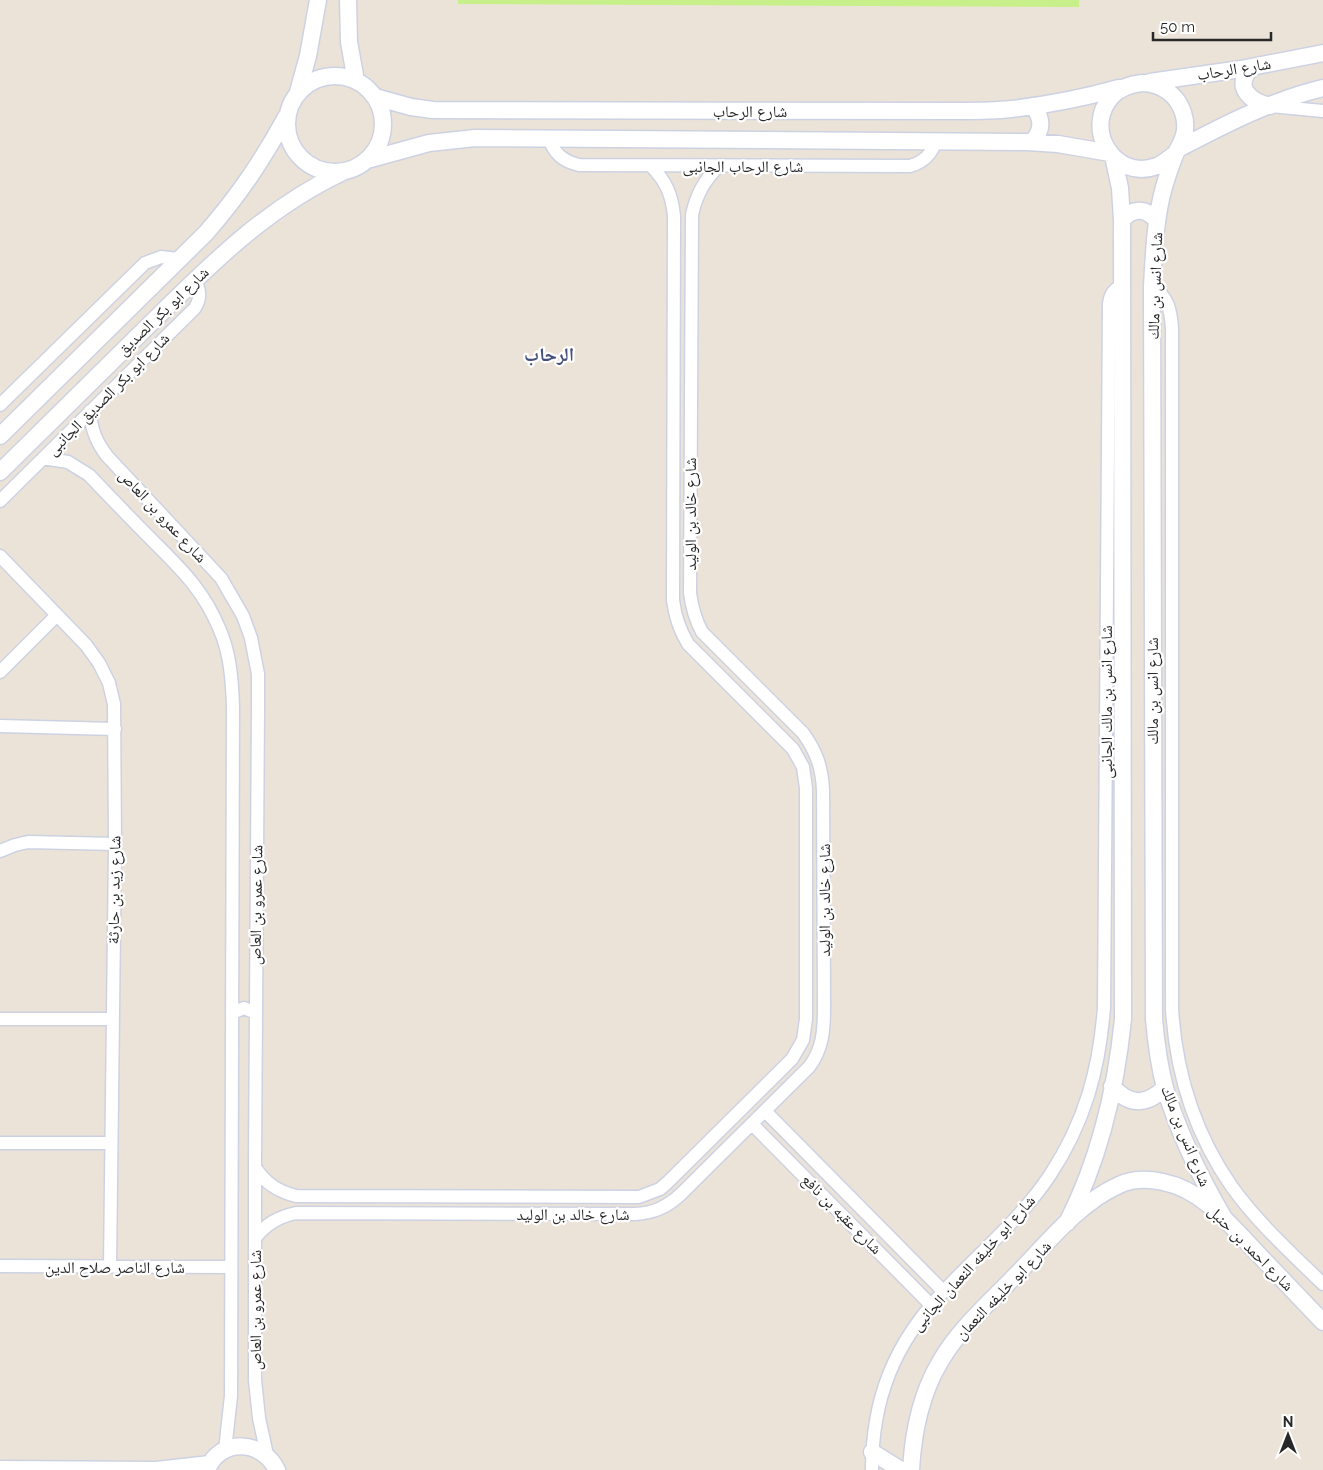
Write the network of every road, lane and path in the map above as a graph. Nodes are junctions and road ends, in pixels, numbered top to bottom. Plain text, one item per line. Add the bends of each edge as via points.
1 (318, 0) edge
2 (348, 0) edge
3 (1323, 53) edge
4 (1252, 67) junction
5 (356, 81) junction
6 (1146, 83) junction
7 (1124, 87) junction
8 (1323, 88) edge
9 (298, 92) junction
10 (375, 97) junction
11 (1033, 106) junction
12 (1270, 106) junction
13 (1323, 111) edge
14 (286, 116) junction
15 (549, 138) junction
16 (936, 140) junction
17 (1032, 142) junction
18 (1177, 151) junction
19 (1111, 155) junction
20 (367, 160) junction
21 (651, 166) junction
22 (719, 166) junction
23 (343, 172) junction
24 (1122, 220) junction
25 (1157, 221) junction
26 (178, 259) junction
27 (194, 280) junction
28 (1123, 286) junction
29 (1152, 286) junction
30 (674, 382) junction
31 (691, 382) junction
32 (0, 405) edge
33 (90, 411) junction
34 (0, 436) edge
35 (43, 458) junction
36 (0, 472) edge
37 (0, 500) edge
38 (0, 556) edge
39 (58, 615) junction
40 (0, 672) edge
41 (780, 710) junction
42 (766, 722) junction
43 (0, 726) edge
44 (115, 729) junction
45 (115, 844) junction
46 (0, 851) edge
47 (806, 919) junction
48 (824, 920) junction
49 (232, 981) junction
50 (256, 981) junction
51 (232, 1012) junction
52 (256, 1012) junction
53 (0, 1019) edge
54 (113, 1019) junction
55 (1112, 1086) junction
56 (1165, 1087) junction
57 (765, 1111) junction
58 (1079, 1122) joint
59 (752, 1124) junction
60 (0, 1142) edge
61 (111, 1143) junction
62 (255, 1167) junction
63 (1141, 1180) joint
64 (1224, 1218) junction
65 (1067, 1223) junction
66 (255, 1238) junction
67 (0, 1266) edge
68 (110, 1267) junction
69 (231, 1267) junction
70 (1323, 1284) edge
71 (943, 1291) junction
72 (931, 1305) junction
73 (1323, 1322) edge
74 (224, 1450) junction
75 (872, 1452) junction
76 (267, 1455) junction
77 (208, 1467) edge
78 (0, 1469) edge
79 (277, 1470) edge
80 (872, 1470) edge
81 (901, 1470) edge
82 (911, 1470) edge

1 - 9 street
2 - 5 street via 349,42
3 - 4 street, شارع الرحاب
4 - 6 street, شارع الرحاب
4 - 12 street via 1244,81 1246,92 1254,101
5 - 9 street via 344,76 319,78
5 - 10 street
6 - 7 street
6 - 18 street via 1166,90 1181,107 1186,128
7 - 11 street, شارع الرحاب
7 - 19 street via 1114,93 1102,111 1102,139
8 - 12 street
9 - 14 street
10 - 11 street, شارع الرحاب via 433,110 957,111
10 - 20 street via 384,123 382,137
11 - 17 street via 1041,120 1041,128
12 - 13 street
12 - 18 street
14 - 23 street via 287,135 295,152 308,165 325,172
14 - 26 street, شارع ابو بكر الصديق via 242,190 206,233
15 - 16 street, شارع الرحاب
15 - 20 street, شارع الرحاب via 453,140 410,147
15 - 21 street, شارع الرحاب الجانبى via 559,157 569,163
16 - 17 street, شارع الرحاب
16 - 22 street, شارع الرحاب الجانبى via 928,157 910,166
17 - 19 street, شارع الرحاب
18 - 19 street via 1167,161 1145,168 1133,168
18 - 25 street, شارع انس بن مالك via 1164,187
19 - 24 street, شارع انس بن مالك via 1120,188
20 - 23 street
21 - 22 street, شارع الرحاب الجانبى
21 - 30 street, شارع خالد بن الوليد via 661,176 673,202
22 - 31 street, شارع خالد بن الوليد via 701,188 692,215
23 - 27 street, شارع ابو بكر الصديق via 303,192 266,217
24 - 25 street via 1140,210 1147,211
24 - 28 street, شارع انس بن مالك
25 - 29 street, شارع انس بن مالك
26 - 32 street via 161,257 145,263
26 - 34 street, شارع ابو بكر الصديق
27 - 33 street, شارع ابو بكر الصديق الجانبى via 200,294 195,308
27 - 36 street, شارع ابو بكر الصديق
28 - 55 street, شارع انس بن مالك via 1123,972 1120,1050
28 - 58 street, شارع انس بن مالك الجانبى via 1113,292 1109,304 1104,1008 1097,1067
29 - 56 street, شارع انس بن مالك via 1153,991 1157,1051
29 - 70 street via 1167,301 1172,328 1172,1009 1178,1064 1194,1116 1218,1166 1251,1210
30 - 31 street
30 - 42 street, شارع خالد بن الوليد via 675,616 688,644
31 - 41 street, شارع خالد بن الوليد via 692,607 702,632
33 - 35 street, شارع ابو بكر الصديق الجانبى
33 - 50 street, شارع عمرو بن العاص via 99,446 221,578 243,616 251,638 256,660 258,706
35 - 37 street, شارع ابو بكر الصديق الجانبى
35 - 49 street, شارع عمرو بن العاص via 68,462 89,475 194,584 220,629 228,654 233,706
38 - 39 street, شارع زيد بن حارثة
39 - 40 street
39 - 44 street, شارع زيد بن حارثة via 86,645 109,683
41 - 42 street
41 - 48 street, شارع خالد بن الوليد via 812,745 819,759 822,774
42 - 47 street, شارع خالد بن الوليد via 799,757 806,777
43 - 44 street
44 - 45 street, شارع زيد بن حارثة
45 - 46 street via 28,842
45 - 54 street, شارع زيد بن حارثة
47 - 48 street
47 - 62 street, شارع خالد بن الوليد via 806,1030 798,1050 668,1182 650,1194 628,1198 296,1196 272,1187
48 - 57 street, شارع خالد بن الوليد via 824,1032 821,1044 809,1067
49 - 50 street via 244,986
49 - 51 street, شارع عمرو بن العاص
50 - 52 street, شارع عمرو بن العاص
51 - 52 street via 244,1008
51 - 69 street, شارع عمرو بن العاص
52 - 62 street, شارع عمرو بن العاص
53 - 54 street
54 - 61 street, شارع زيد بن حارثة
55 - 56 street via 1119,1094 1138,1101 1149,1100
55 - 65 street, شارع انس بن مالك via 1090,1170
56 - 64 street, شارع انس بن مالك via 1196,1168
57 - 59 street, شارع خالد بن الوليد
57 - 71 street, شارع عقبه بن نافع
58 - 71 street, شارع ابو خليفه النعمان الجانبى via 1050,1176 1032,1200
59 - 66 street, شارع خالد بن الوليد via 672,1202 646,1214 296,1213 273,1221
59 - 72 street, شارع عقبه بن نافع
60 - 61 street
61 - 68 street, شارع زيد بن حارثة
62 - 66 street, شارع عمرو بن العاص
63 - 64 street, شارع احمد بن حنبل via 1164,1182 1186,1190
63 - 65 street, شارع ابو خليفه النعمان via 1120,1185 1101,1196
64 - 73 street, شارع احمد بن حنبل
65 - 82 street, شارع ابو خليفه النعمان via 957,1335 939,1362 917,1423
66 - 76 street, شارع عمرو بن العاص via 255,1380
67 - 68 street, شارع الناصر صلاح الدين
68 - 69 street, شارع الناصر صلاح الدين
69 - 74 street, شارع عمرو بن العاص via 231,1396
71 - 72 street, شارع ابو خليفه النعمان الجانبى
72 - 75 street, شارع ابو خليفه النعمان الجانبى via 907,1337 890,1372 874,1426
74 - 76 street via 246,1446
74 - 77 street
75 - 80 street, شارع ابو خليفه النعمان الجانبى
75 - 81 street
76 - 79 street
77 - 78 street

